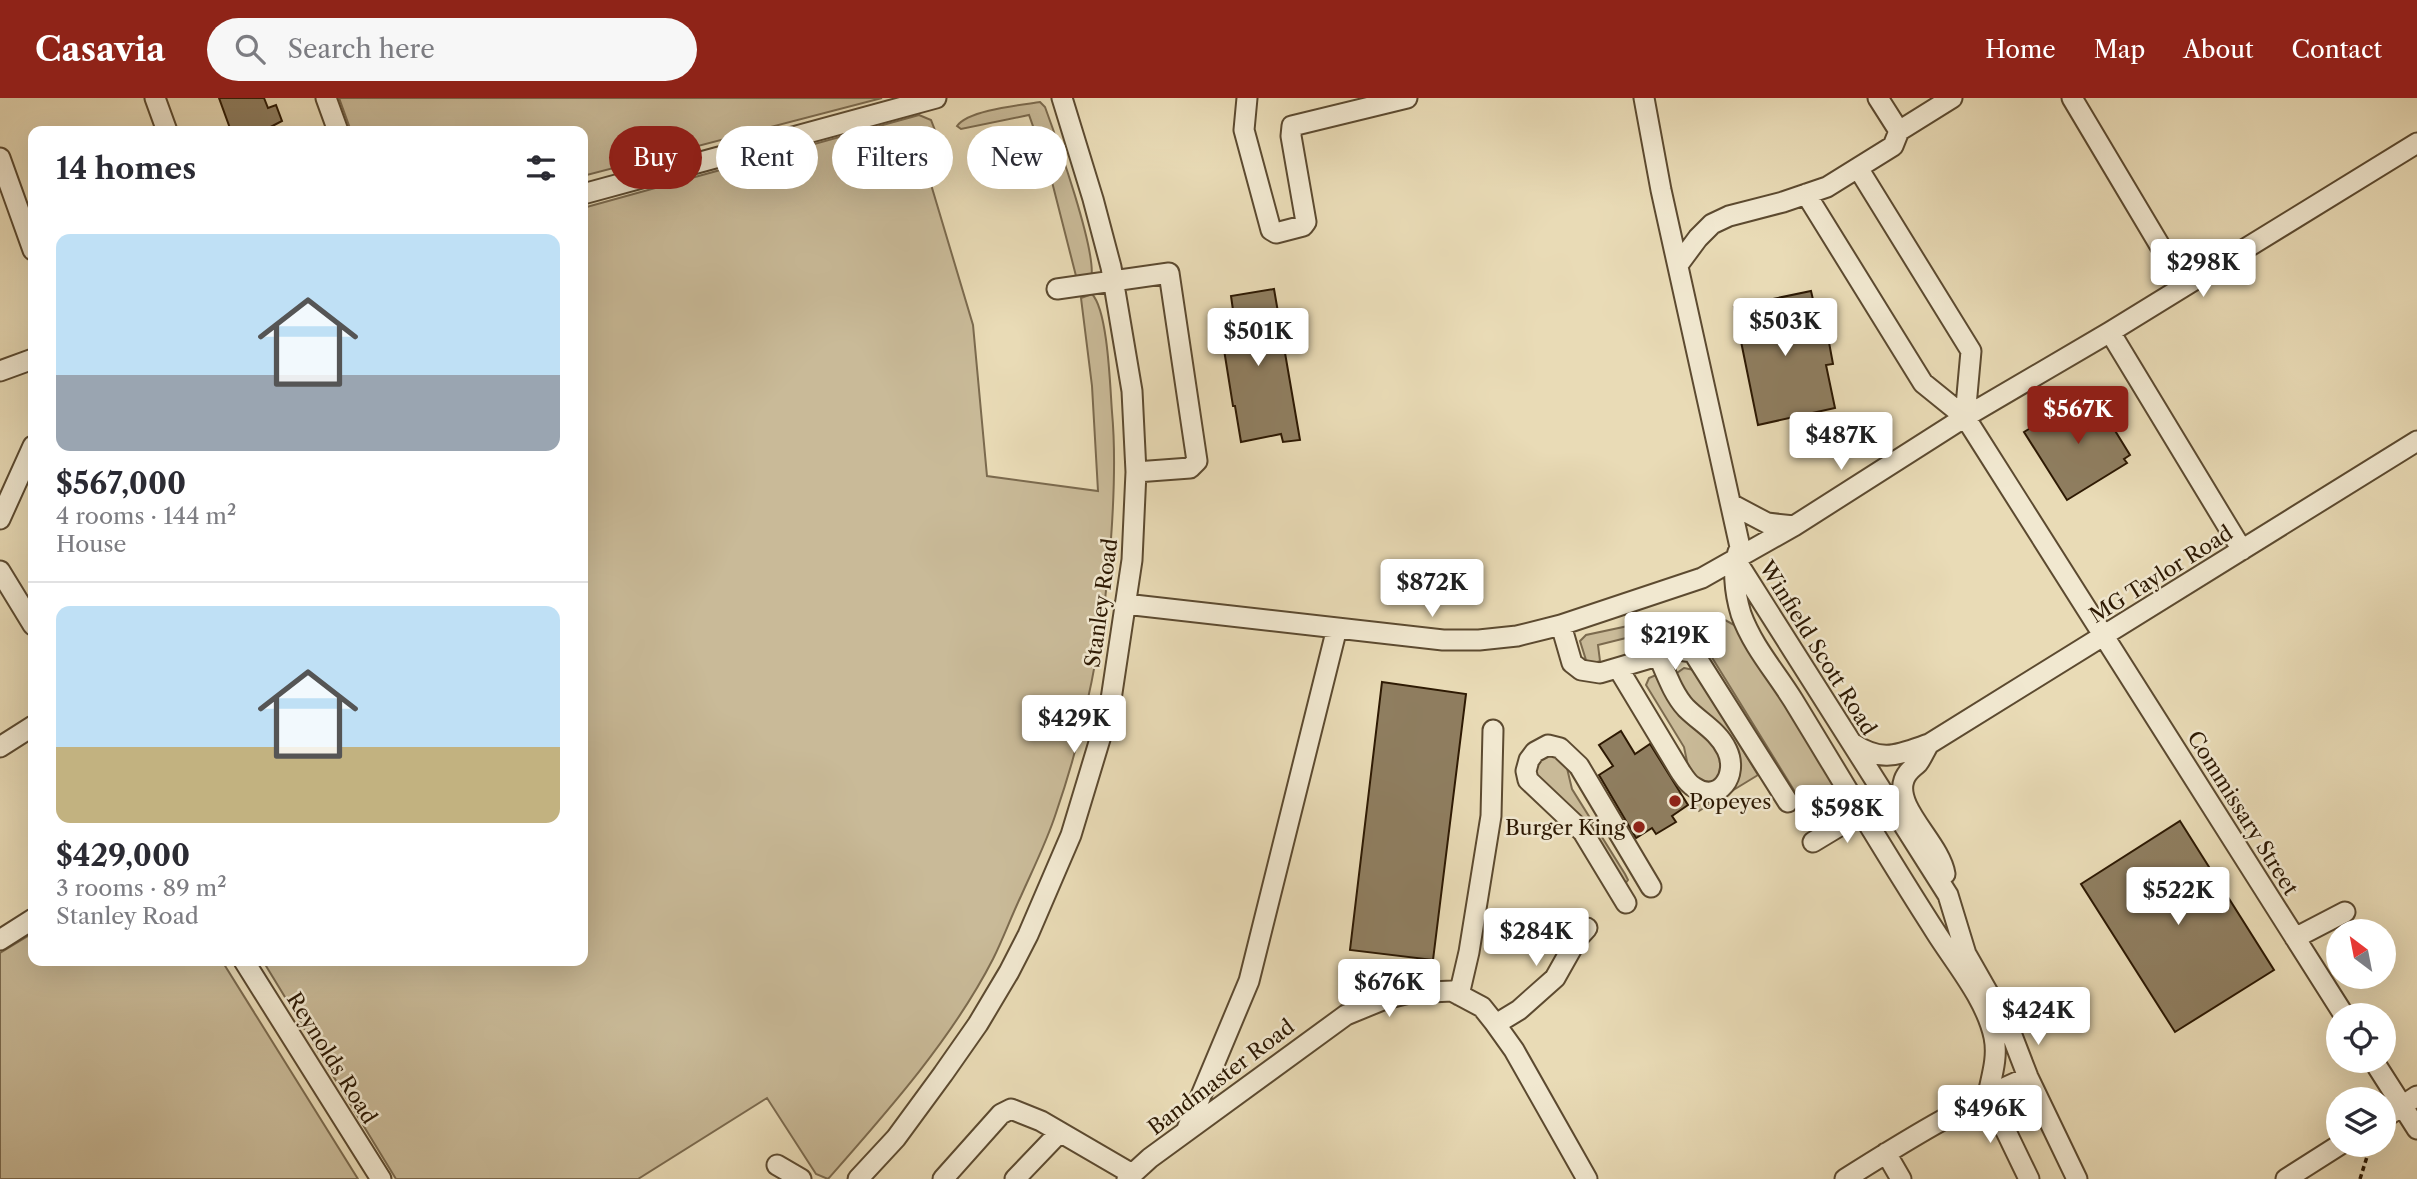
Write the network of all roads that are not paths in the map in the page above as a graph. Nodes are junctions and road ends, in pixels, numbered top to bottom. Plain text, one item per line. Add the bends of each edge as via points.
1 (155, 98) edge
2 (326, 98) edge
3 (936, 98) edge
4 (1062, 98) edge
5 (1247, 98) edge
6 (1407, 98) edge
7 (1644, 98) edge
8 (1878, 98) edge
9 (1952, 98) edge
10 (2072, 98) edge
11 (165, 126) edge
12 (336, 126) edge
13 (1899, 131) junction
14 (2417, 143) edge
15 (0, 158) edge
16 (1858, 168) junction
17 (588, 193) edge
18 (1807, 194) junction
19 (28, 236) edge
20 (1678, 265) junction
21 (1112, 282) junction
22 (2184, 286) junction
23 (1057, 289) dead end
24 (2110, 332) junction
25 (28, 361) edge
26 (0, 371) edge
27 (1965, 417) junction
28 (2417, 441) edge
29 (28, 457) edge
30 (1136, 472) junction
31 (1731, 504) junction
32 (0, 519) edge
33 (1794, 526) junction
34 (2242, 550) junction
35 (1735, 558) junction
36 (0, 571) edge
37 (1125, 604) junction
38 (28, 617) edge
39 (1561, 625) junction
40 (1337, 628) junction
41 (2104, 636) junction
42 (1658, 655) junction
43 (1618, 668) junction
44 (28, 729) edge
45 (1493, 730) dead end
46 (1852, 742) junction
47 (1929, 744) junction
48 (0, 747) edge
49 (1788, 802) dead end
50 (1861, 813) junction
51 (1813, 842) dead end
52 (1651, 887) dead end
53 (1948, 895) junction
54 (1626, 903) dead end
55 (2345, 912) dead end
56 (28, 922) edge
57 (1587, 928) dead end
58 (2295, 938) junction
59 (0, 940) edge
60 (247, 966) edge
61 (1459, 995) junction
62 (2336, 1003) edge
63 (1496, 1024) junction
64 (2384, 1073) edge
65 (2028, 1077) junction
66 (1988, 1094) junction
67 (2409, 1101) edge
68 (2417, 1129) edge
69 (1187, 1131) junction
70 (1060, 1132) junction
71 (1886, 1153) junction
72 (2326, 1154) edge
73 (777, 1165) dead end
74 (1133, 1177) edge
75 (1849, 1178) edge
76 (381, 1179) edge
77 (801, 1179) edge
78 (858, 1179) edge
79 (943, 1179) edge
80 (1015, 1179) edge
81 (1587, 1179) edge
82 (1902, 1179) edge
83 (2029, 1179) edge
84 (2077, 1179) edge
85 (2286, 1179) edge

1 - 11 street
2 - 12 street
3 - 17 street
4 - 21 street, Stanley Road
5 - 6 street via 1244,130 1271,230 1276,233 1306,222 1292,126
7 - 20 street, Winfield Scott Road
8 - 13 street
9 - 13 street
10 - 22 street
13 - 16 street via 1893,146
14 - 22 street
15 - 19 street
16 - 18 street
16 - 27 street via 1971,351
18 - 20 street via 1712,224
18 - 27 street, Commissary Street via 1923,383
20 - 31 street, Winfield Scott Road
21 - 23 street
21 - 30 street, Stanley Road via 1132,391
21 - 30 street via 1169,273 1197,461 1190,468
22 - 24 street
24 - 27 street
24 - 34 street
25 - 26 street
27 - 33 street
27 - 41 street, Commissary Street
28 - 34 street, MG Taylor Road
29 - 32 street
30 - 37 street, Stanley Road
31 - 33 street via 1767,523
31 - 35 street, Winfield Scott Road via 1740,547
33 - 35 street
34 - 41 street, MG Taylor Road
35 - 39 street via 1702,578
35 - 46 street, Winfield Scott Road
35 - 50 street via 1739,604 1755,646
36 - 38 street
37 - 40 street
37 - 78 street, Stanley Road via 1110,706 1071,835 1028,935 978,1024 896,1138
39 - 40 street via 1479,640
39 - 43 street via 1572,663 1581,670 1600,673
40 - 69 street via 1249,981
41 - 47 street, MG Taylor Road
41 - 58 street, Commissary Street
42 - 43 street
42 - 43 street via 1678,698 1714,730 1728,751 1732,771 1728,782 1710,792 1691,786 1679,771
42 - 49 street via 1693,652
44 - 48 street
45 - 61 street via 1491,816
46 - 47 street via 1879,756
46 - 53 street, Winfield Scott Road
47 - 53 street via 1908,771 1902,797 1944,866
50 - 51 street
50 - 66 street via 1983,1006 1996,1057
52 - 54 street via 1579,766 1560,748 1548,746 1535,752 1528,760 1528,780 1583,832
53 - 65 street, Winfield Scott Road via 1966,954 2011,1033
55 - 58 street
56 - 59 street
57 - 63 street via 1555,978
58 - 62 street, Commissary Street
60 - 76 street, Reynolds Road
61 - 63 street, Bandmaster Road via 1482,1007
61 - 69 street, Bandmaster Road via 1452,991 1409,993 1346,1015
63 - 81 street, Bandmaster Road
64 - 67 street
65 - 66 street
65 - 84 street, Winfield Scott Road
66 - 71 street
66 - 83 street
67 - 68 street
69 - 74 street, Bandmaster Road
70 - 74 street
70 - 79 street via 1011,1109 1001,1114
70 - 80 street
71 - 75 street
71 - 82 street
72 - 85 street
73 - 77 street

